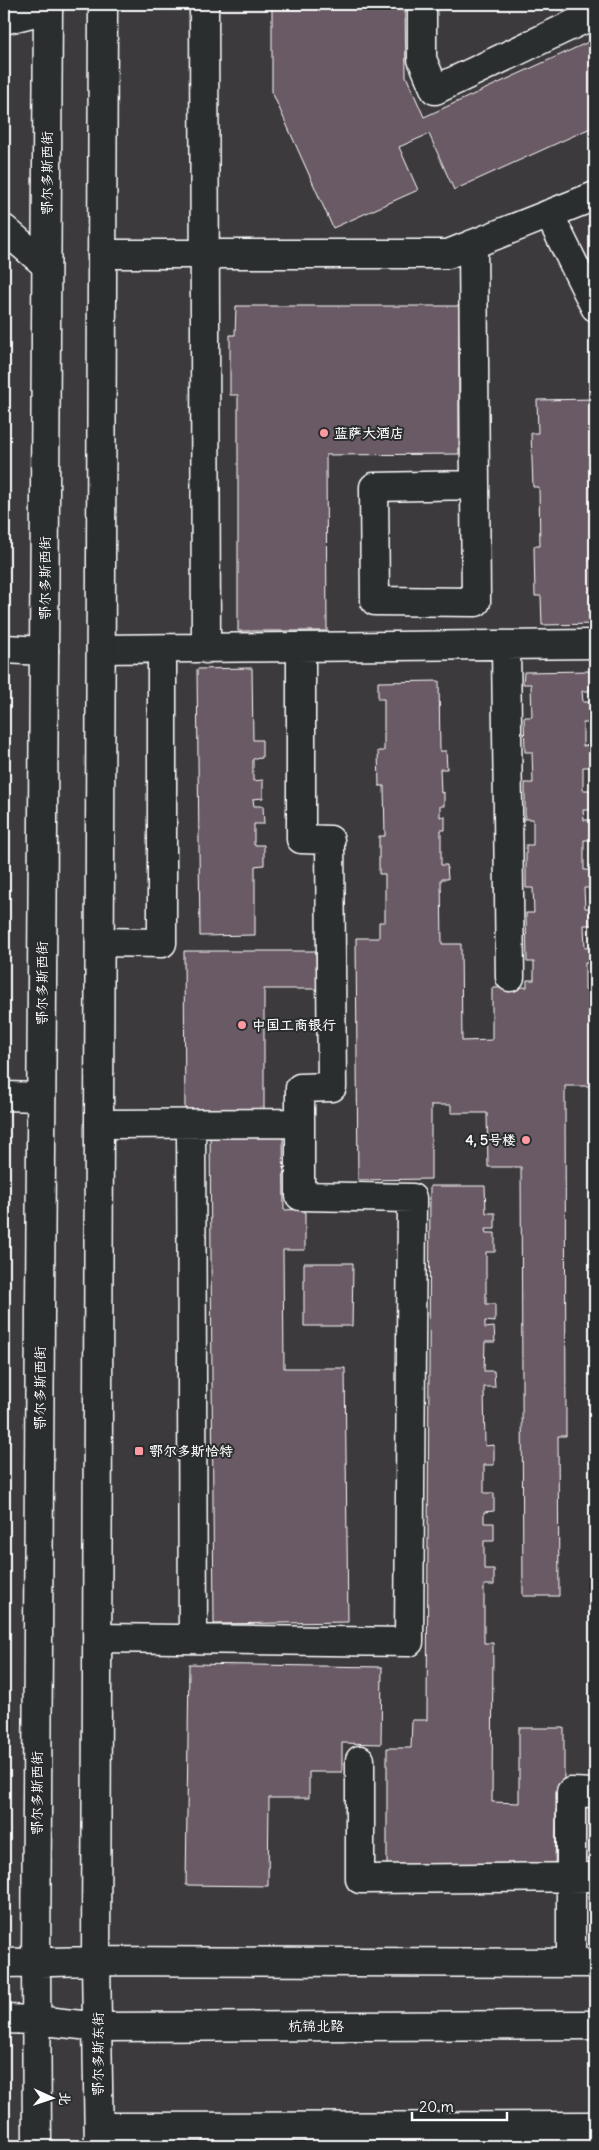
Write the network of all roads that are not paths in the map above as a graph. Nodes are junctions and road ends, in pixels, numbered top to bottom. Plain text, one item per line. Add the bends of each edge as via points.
1 (103, 4) edge
2 (204, 4) edge
3 (422, 4) edge
4 (48, 6) edge
5 (595, 14) edge
6 (4, 20) edge
7 (595, 196) edge
8 (549, 214) junction
9 (4, 229) edge
10 (472, 244) junction
11 (102, 254) junction
12 (205, 254) junction
13 (46, 265) junction
14 (595, 307) edge
15 (475, 485) junction
16 (595, 644) edge
17 (506, 646) junction
18 (301, 648) junction
19 (4, 649) edge
20 (101, 649) junction
21 (162, 649) junction
22 (206, 649) junction
23 (44, 651) junction
24 (100, 942) junction
25 (510, 977) dead end
26 (4, 1096) edge
27 (41, 1097) junction
28 (300, 1123) junction
29 (99, 1124) junction
30 (191, 1124) junction
31 (98, 1638) junction
32 (193, 1639) junction
33 (360, 1760) dead end
34 (595, 1793) edge
35 (583, 1877) edge
36 (96, 1961) junction
37 (4, 1962) edge
38 (583, 1962) edge
39 (36, 1963) junction
40 (4, 2019) edge
41 (36, 2020) junction
42 (595, 2024) edge
43 (99, 2027) junction
44 (595, 2126) edge
45 (200, 2136) edge
46 (308, 2136) edge
47 (99, 2137) edge
48 (37, 2146) edge

1 - 11 main road
2 - 12 main road
3 - 5 main road via 422,59 435,90
4 - 6 main road
4 - 13 main road, 鄂尔多斯西街
7 - 8 main road
8 - 10 main road
8 - 14 main road
9 - 13 main road
10 - 12 main road via 448,254
10 - 15 main road
11 - 12 main road
11 - 20 main road
12 - 22 main road
13 - 23 main road, 鄂尔多斯西街
15 - 15 main road via 476,602 375,601 374,487
16 - 17 main road
17 - 18 main road
17 - 25 main road
18 - 22 main road
18 - 28 main road via 302,839 330,840 332,1087 300,1088
19 - 23 main road
20 - 21 main road
20 - 24 main road
21 - 22 main road
21 - 24 main road via 162,942
23 - 27 main road, 鄂尔多斯西街
24 - 29 main road
26 - 27 main road
27 - 39 main road, 鄂尔多斯西街
28 - 30 main road
28 - 32 main road via 300,1196 412,1198 409,1642
29 - 30 main road
29 - 31 main road
30 - 32 main road
31 - 32 main road
31 - 36 main road
33 - 35 main road via 360,1878
34 - 35 main road via 571,1792
35 - 38 main road
36 - 38 main road
36 - 39 main road
36 - 43 main road, 鄂尔多斯东街
37 - 39 main road
39 - 41 main road
40 - 41 main road, 杭锦北路
41 - 43 main road, 杭锦北路
41 - 48 main road
42 - 43 main road, 杭锦北路
43 - 47 main road, 鄂尔多斯东街
44 - 46 main road
45 - 46 main road
45 - 47 main road

